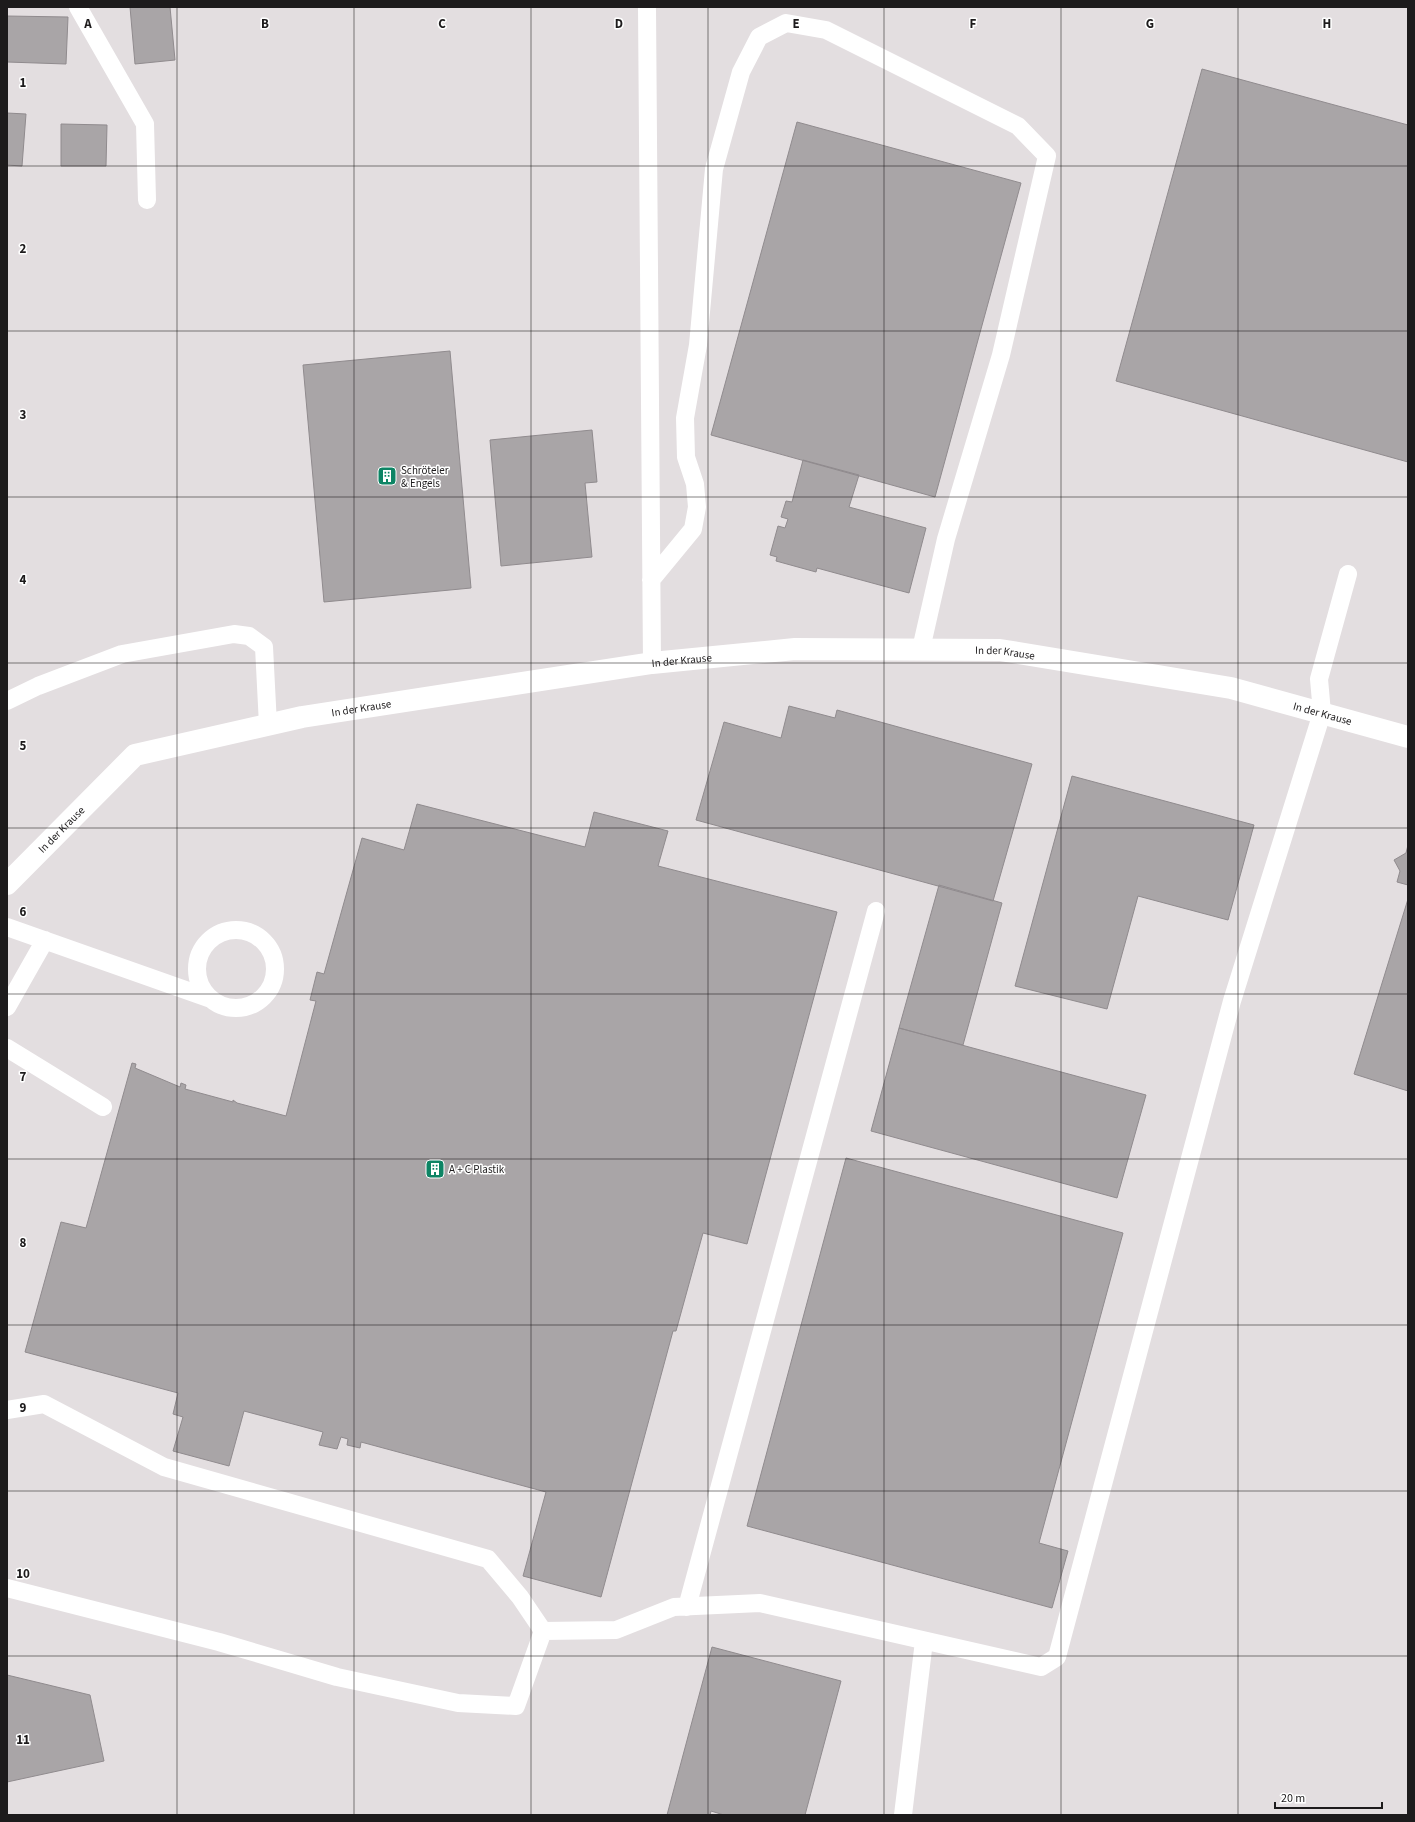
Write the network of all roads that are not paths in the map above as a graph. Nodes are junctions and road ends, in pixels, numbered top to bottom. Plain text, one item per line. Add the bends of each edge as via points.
1 (78, 7) edge
2 (646, 7) edge
3 (147, 200) dead end
4 (1348, 574) dead end
5 (651, 580) junction
6 (921, 649) junction
7 (652, 663) junction
8 (7, 701) edge
9 (1322, 713) junction
10 (268, 725) junction
11 (1408, 737) edge
12 (7, 884) edge
13 (876, 911) dead end
14 (7, 927) edge
15 (44, 940) junction
16 (211, 1000) junction
17 (7, 1007) edge
18 (7, 1048) edge
19 (103, 1107) dead end
20 (7, 1410) edge
21 (7, 1588) edge
22 (687, 1606) junction
23 (543, 1632) junction
24 (924, 1641) junction
25 (903, 1815) edge

1 - 3 lane via 145,124
2 - 5 lane
4 - 9 lane via 1319,679
5 - 6 lane via 693,530 698,507 696,484 686,457 685,418 698,345 714,169 741,72 759,37 786,22 826,30 1018,126 1047,156 1001,355 946,539
5 - 7 lane
6 - 7 street, In der Krause via 795,649
6 - 9 street, In der Krause via 1000,650 1231,688
7 - 10 street, In der Krause via 302,716
8 - 10 lane via 38,686 122,654 234,634 248,636 264,647
9 - 11 street, In der Krause
9 - 24 lane via 1232,1000 1057,1657 1041,1667
10 - 12 street, In der Krause via 135,755
13 - 22 lane
14 - 15 lane
15 - 16 lane
15 - 17 lane
16 - 16 lane via 223,1006 249,1006 261,1000 270,990 275,978 274,958 265,942 255,934 243,930 230,930 218,934 208,942 197,965 198,978
18 - 19 lane
20 - 23 lane via 44,1404 164,1467 488,1559 520,1597
21 - 23 lane via 219,1642 337,1677 458,1703 516,1706
22 - 23 lane via 674,1607 616,1630
22 - 24 lane via 760,1603
24 - 25 lane

